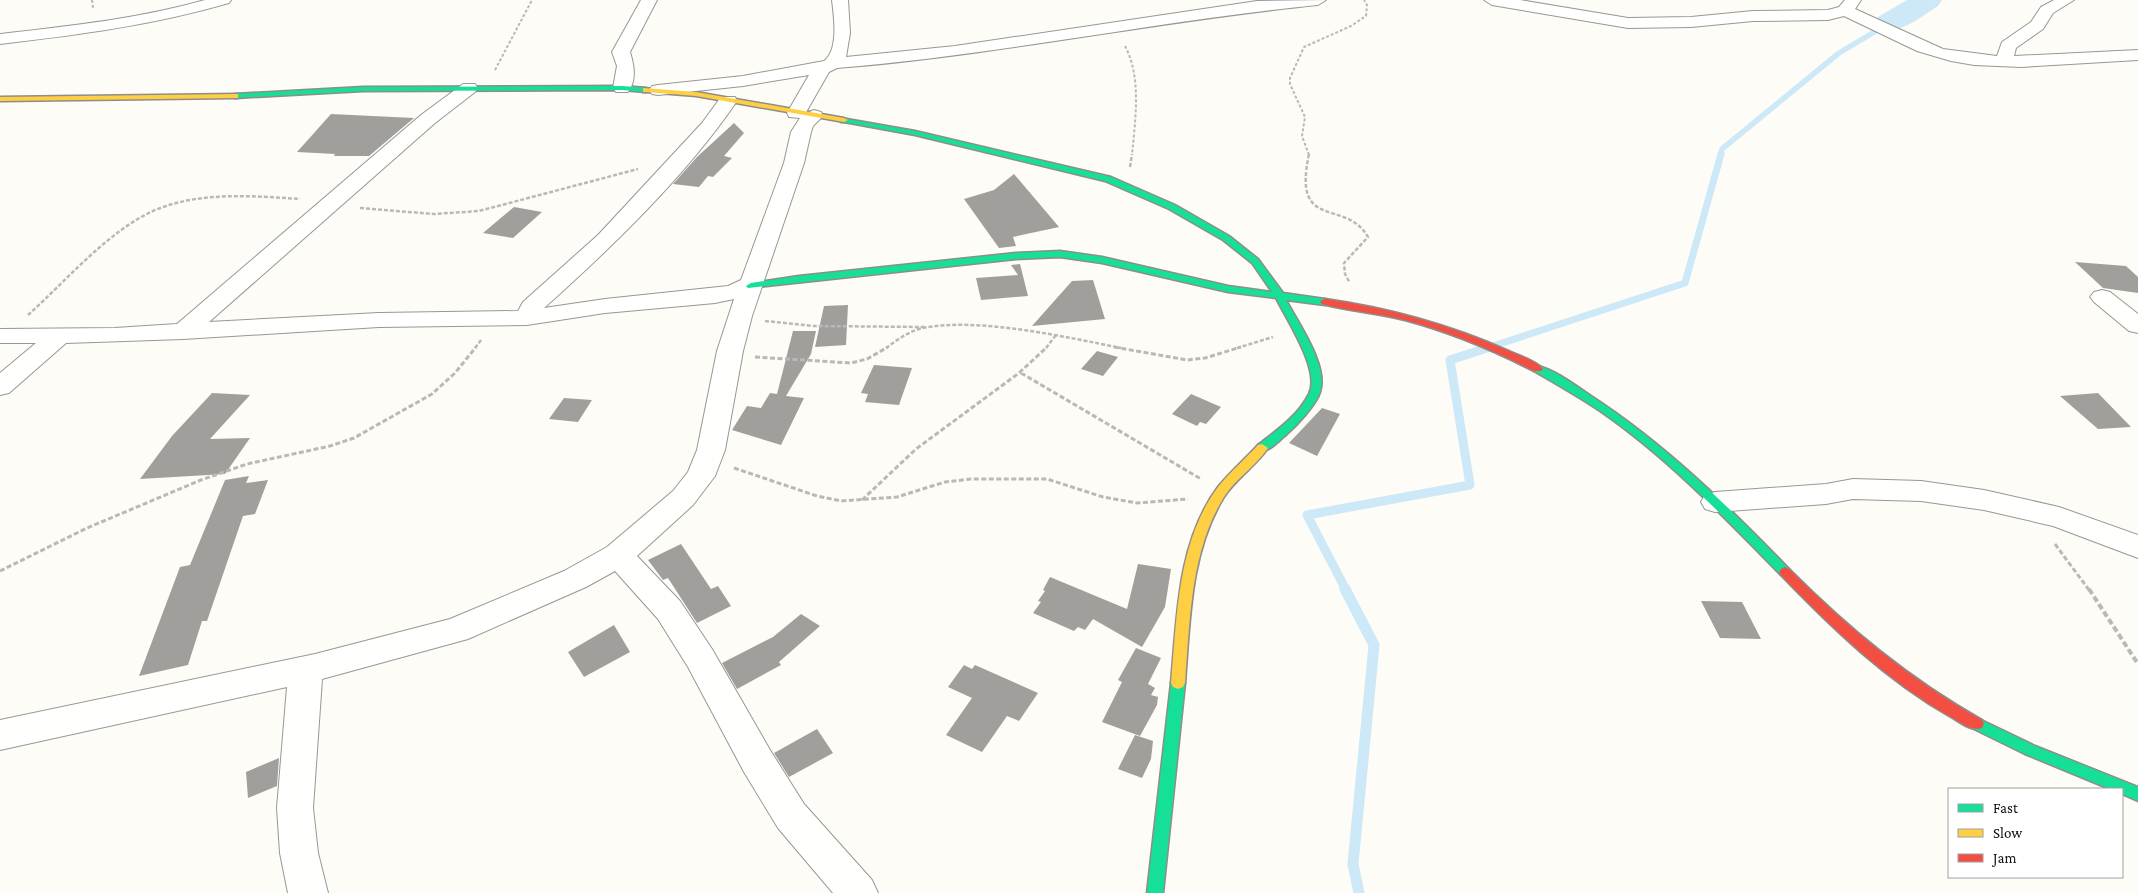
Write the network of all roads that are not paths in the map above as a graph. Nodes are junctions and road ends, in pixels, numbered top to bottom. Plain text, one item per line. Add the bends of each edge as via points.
1 (223, 0) edge
2 (649, 0) edge
3 (840, 0) edge
4 (1318, 0) edge
5 (1492, 0) edge
6 (2066, 0) edge
7 (1849, 5) edge
8 (0, 39) edge
9 (2138, 55) edge
10 (2004, 60) junction
11 (828, 66) junction
12 (477, 88) junction
13 (622, 88) junction
14 (658, 90) junction
15 (0, 99) edge
16 (728, 101) junction
17 (805, 114) junction
18 (751, 285) junction
19 (1278, 295) junction
20 (2102, 297) dead end
21 (526, 318) junction
22 (2138, 326) edge
23 (184, 332) junction
24 (2, 336) edge
25 (59, 336) junction
26 (0, 387) edge
27 (1715, 502) junction
28 (2138, 547) edge
29 (618, 555) junction
30 (307, 668) junction
31 (0, 735) edge
32 (2138, 794) edge
33 (308, 893) edge
34 (858, 893) edge
35 (1155, 893) edge

1 - 8 street via 96,28
2 - 13 street via 621,52 626,66
3 - 11 street via 843,17 839,52
4 - 11 street via 1238,8 963,50
5 - 7 street via 1628,23 1828,15
6 - 10 street via 2047,10 2037,25 2008,46
7 - 10 street via 1932,50 1951,56
9 - 10 street
11 - 14 street via 743,81
11 - 17 street
12 - 13 street
12 - 15 street
12 - 23 street via 428,119
13 - 14 street
14 - 16 street
16 - 17 street
16 - 21 street via 678,163 606,240 531,307
17 - 18 street via 806,123 794,163
17 - 19 street via 915,133 1108,179 1172,207 1226,238 1255,261
18 - 19 street via 1034,254 1063,254 1228,289
18 - 21 street via 715,296 605,306
18 - 29 street via 729,356 711,450 701,476 683,498
19 - 27 street via 1378,310 1501,350 1539,368 1607,410 1685,472
19 - 35 street via 1310,354 1317,379 1315,393 1294,422 1262,448 1222,493 1195,545 1187,579
20 - 22 street
21 - 23 street via 330,322
23 - 25 street
24 - 25 street
25 - 26 street
27 - 28 street via 1882,488 1948,494 2059,517
27 - 32 street via 1828,616 1867,652 1909,683 1964,719 2048,758
29 - 30 street via 575,579 457,630
29 - 34 street via 669,610 790,816
30 - 31 street
30 - 33 street via 295,808 299,853

